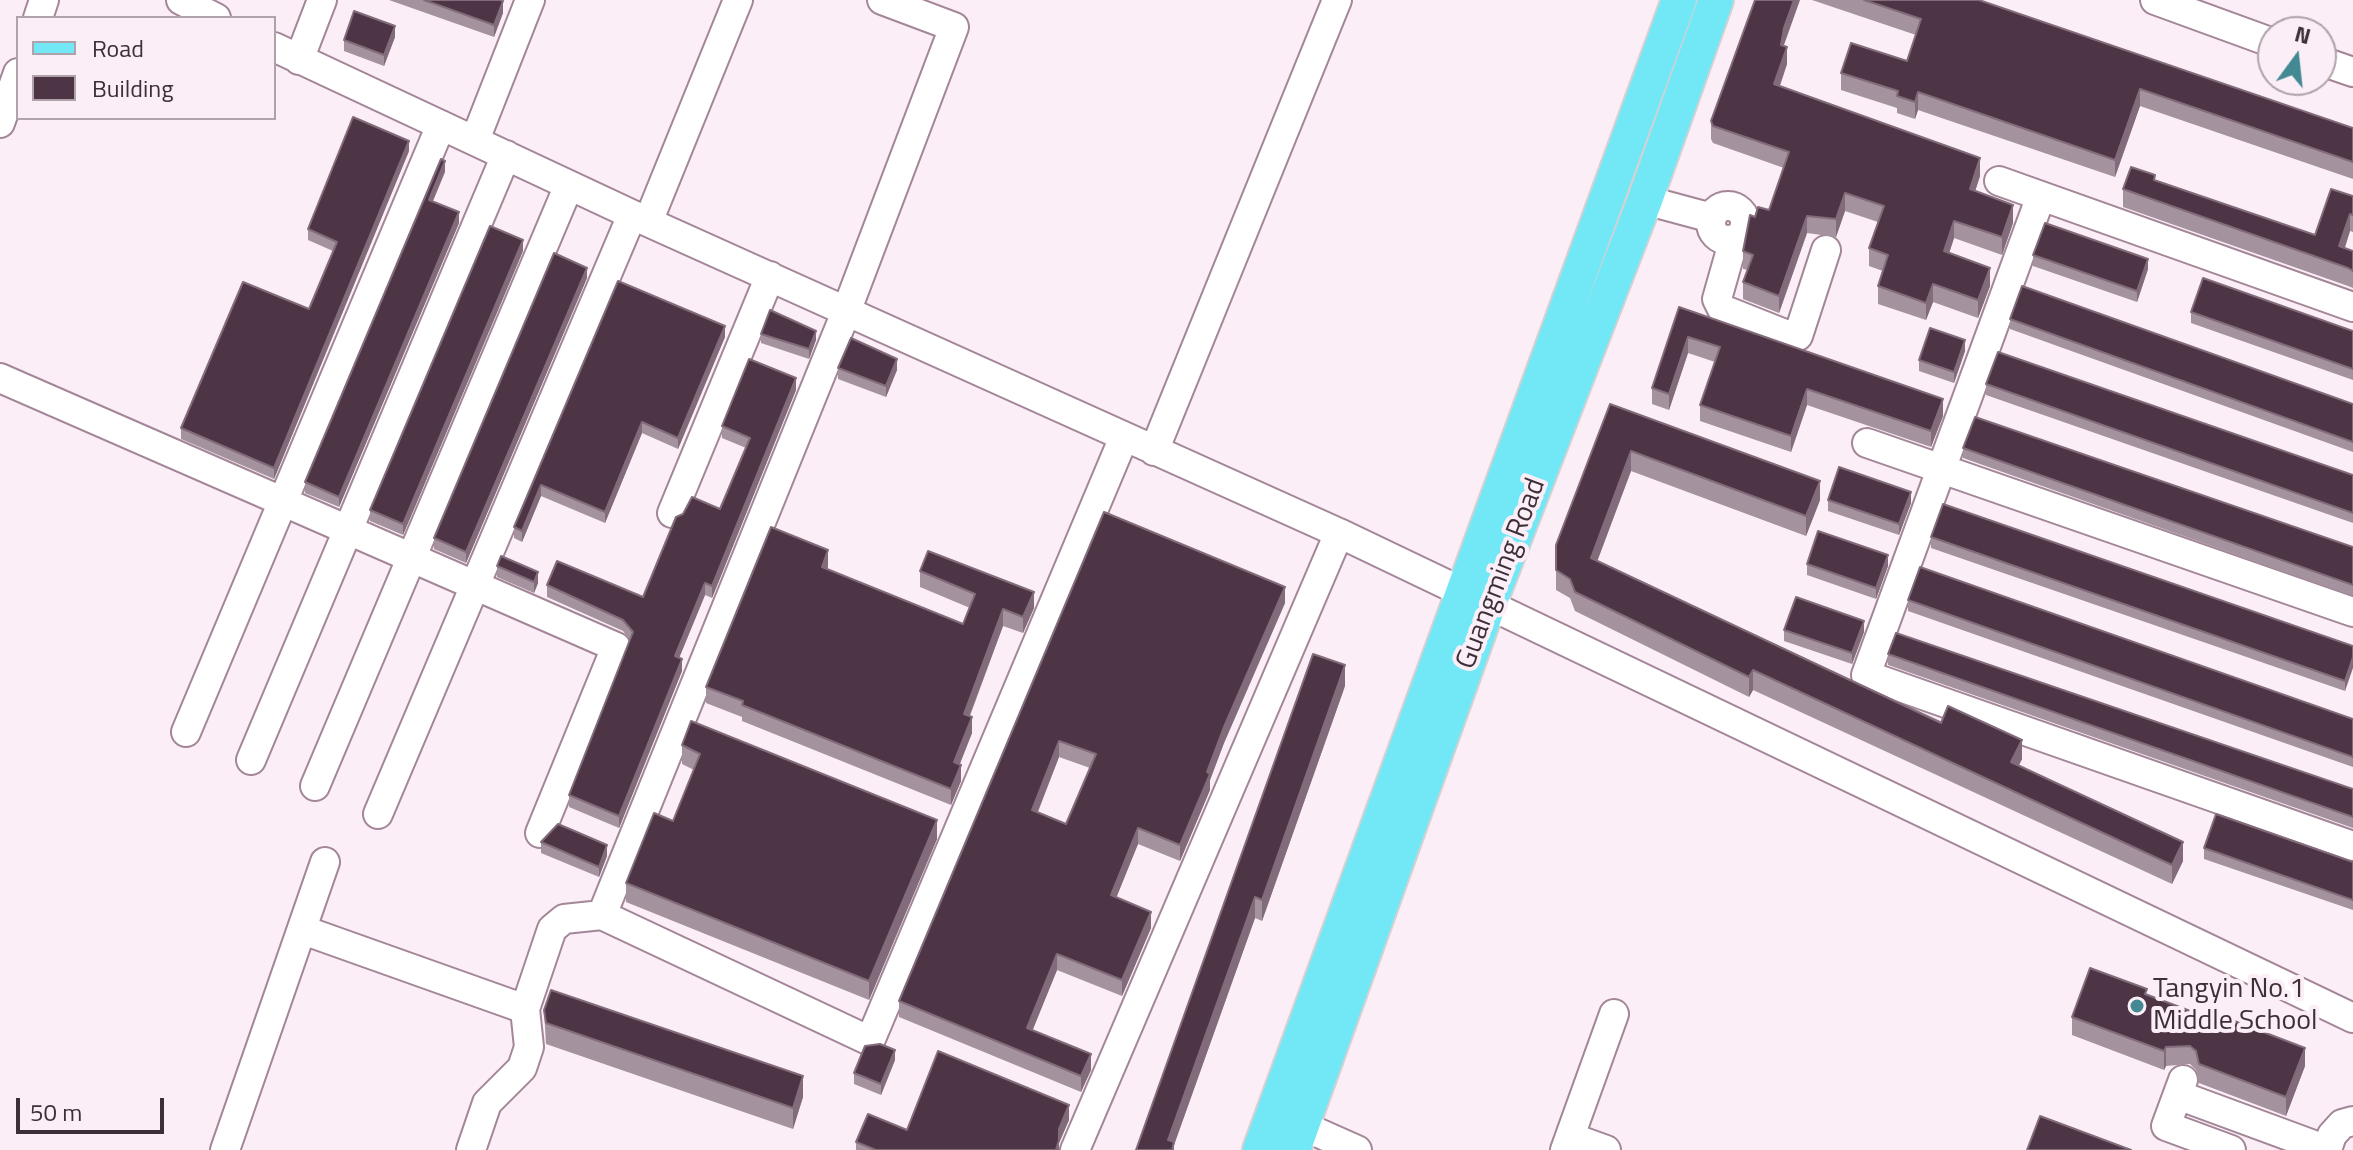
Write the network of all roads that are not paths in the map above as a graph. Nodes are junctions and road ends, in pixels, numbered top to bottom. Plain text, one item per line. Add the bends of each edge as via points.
1 (181, 0) edge
2 (322, 0) edge
3 (530, 0) edge
4 (738, 0) edge
5 (882, 0) edge
6 (1337, 0) edge
7 (1679, 0) edge
8 (1716, 0) edge
9 (2155, 0) edge
10 (212, 16) edge
11 (2257, 37) edge
12 (286, 54) edge
13 (16, 79) edge
14 (0, 123) edge
15 (441, 125) junction
16 (475, 140) junction
17 (506, 155) junction
18 (1999, 181) dead end
19 (569, 185) junction
20 (2041, 196) junction
21 (1645, 200) junction
22 (640, 218) junction
23 (1826, 250) dead end
24 (770, 276) junction
25 (2353, 307) edge
26 (846, 312) junction
27 (0, 378) edge
28 (1124, 437) junction
29 (1867, 443) dead end
30 (1154, 451) junction
31 (1941, 469) junction
32 (280, 500) junction
33 (672, 513) dead end
34 (348, 530) junction
35 (1339, 533) junction
36 (412, 558) junction
37 (475, 586) junction
38 (1476, 600) junction
39 (2353, 612) edge
40 (186, 732) dead end
41 (251, 760) dead end
42 (315, 786) dead end
43 (378, 814) dead end
44 (540, 833) dead end
45 (2353, 846) edge
46 (325, 862) dead end
47 (602, 915) junction
48 (303, 930) junction
49 (525, 1009) junction
50 (1614, 1014) dead end
51 (2353, 1018) edge
52 (2353, 1121) edge
53 (1289, 1129) edge
54 (1567, 1144) edge
55 (225, 1150) edge
56 (471, 1150) edge
57 (1075, 1150) edge
58 (1260, 1150) edge
59 (1357, 1150) edge
60 (1606, 1150) edge
61 (2231, 1150) edge
62 (2327, 1150) edge

1 - 10 street
2 - 12 street
3 - 16 street
4 - 22 street
5 - 26 street via 954,27
6 - 30 street
7 - 38 main road, Guangming Road
8 - 21 main road, Guangming Road
9 - 11 street
12 - 15 street
13 - 14 street
15 - 16 street
15 - 32 street
16 - 17 street
17 - 19 street
17 - 34 street
18 - 20 street
19 - 22 street
19 - 36 street
20 - 25 street
20 - 31 street
21 - 23 street via 1712,218 1723,207 1741,212 1744,229 1734,239 1717,299 1722,309 1790,336 1798,336
21 - 38 main road, Guangming Road
22 - 24 street
22 - 37 street
24 - 26 street
24 - 33 street
26 - 28 street
26 - 47 street
27 - 32 street
28 - 30 street
28 - 47 street via 870,1041
29 - 31 street
30 - 35 street
31 - 39 street
31 - 45 street via 1866,675
32 - 34 street
32 - 40 street
34 - 36 street
34 - 41 street
35 - 38 street
35 - 57 street
36 - 37 street
36 - 42 street
37 - 43 street
37 - 44 street via 616,647
38 - 51 street
38 - 53 main road, Guangming Road
46 - 48 street
47 - 49 street via 564,919 552,929
48 - 49 street
48 - 55 street
49 - 56 street via 529,1047 522,1068 487,1103
50 - 54 street
52 - 62 street via 2332,1135
53 - 58 main road, Guangming Road
53 - 59 street
54 - 60 street
61 - 62 street via 2166,1126 2180,1088

